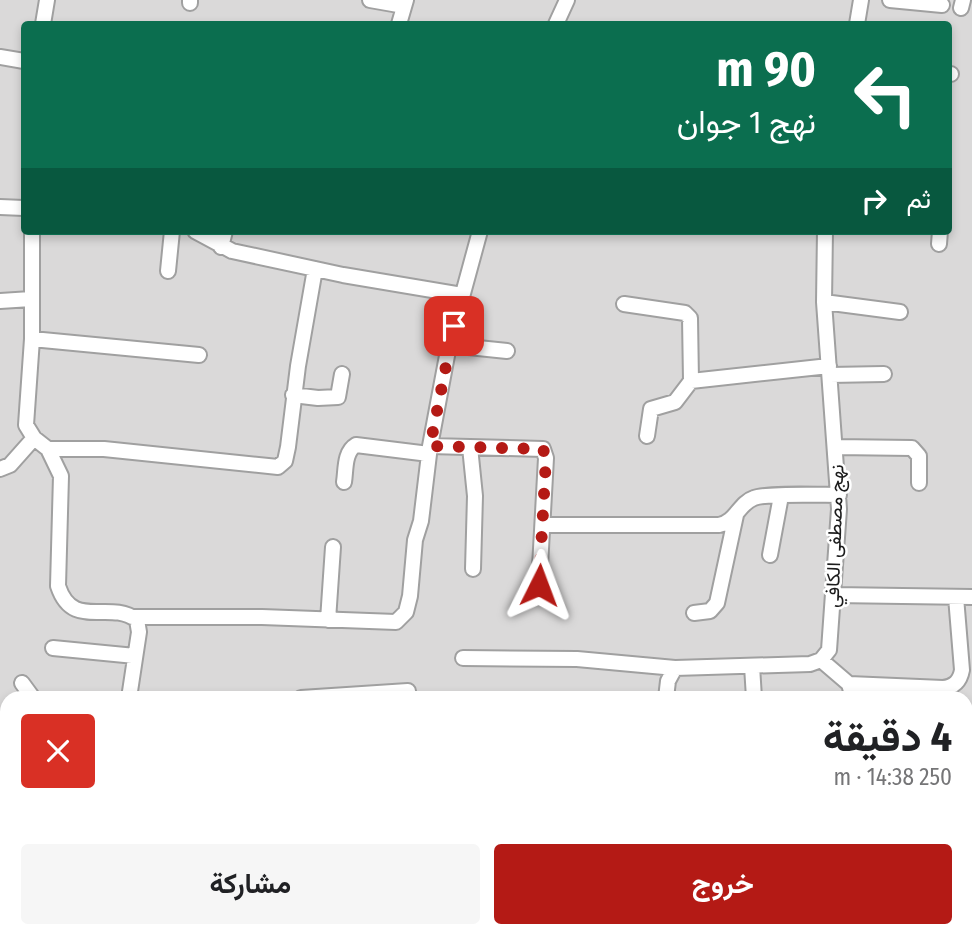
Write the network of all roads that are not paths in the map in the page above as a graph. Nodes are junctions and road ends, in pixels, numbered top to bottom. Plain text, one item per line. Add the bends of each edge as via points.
1 (47, 0) edge
2 (370, 0) edge
3 (567, 0) edge
4 (861, 0) edge
5 (890, 0) edge
6 (405, 3) edge
7 (942, 5) dead end
8 (44, 21) edge
9 (400, 21) edge
10 (557, 21) edge
11 (858, 21) edge
12 (0, 57) edge
13 (21, 60) edge
14 (0, 207) edge
15 (21, 208) edge
16 (32, 235) edge
17 (172, 235) edge
18 (202, 235) edge
19 (224, 235) edge
20 (479, 235) edge
21 (825, 235) edge
22 (221, 247) junction
23 (315, 269) junction
24 (168, 271) dead end
25 (462, 295) junction
26 (31, 299) junction
27 (0, 301) edge
28 (824, 302) junction
29 (624, 304) dead end
30 (900, 312) dead end
31 (32, 340) junction
32 (449, 345) junction
33 (507, 351) dead end
34 (199, 355) dead end
35 (830, 371) junction
36 (342, 374) dead end
37 (884, 374) dead end
38 (691, 381) junction
39 (293, 395) junction
40 (647, 436) dead end
41 (34, 438) junction
42 (470, 447) junction
43 (836, 447) junction
44 (48, 449) junction
45 (430, 450) junction
46 (0, 469) edge
47 (344, 482) dead end
48 (919, 483) dead end
49 (839, 495) junction
50 (781, 496) junction
51 (736, 515) junction
52 (543, 525) junction
53 (332, 547) dead end
54 (770, 555) dead end
55 (473, 569) dead end
56 (539, 585) dead end
57 (834, 595) junction
58 (956, 597) junction
59 (972, 597) edge
60 (694, 613) dead end
61 (132, 617) junction
62 (328, 620) junction
63 (53, 648) dead end
64 (135, 656) junction
65 (463, 658) dead end
66 (821, 660) junction
67 (752, 666) junction
68 (675, 668) junction
69 (22, 683) dead end
70 (28, 691) edge
71 (130, 691) edge
72 (667, 691) edge
73 (754, 691) edge
74 (851, 691) edge

1 - 8 street
2 - 6 street
3 - 10 street
4 - 11 street
5 - 7 street
6 - 9 street
12 - 13 street
14 - 15 street
16 - 26 street
17 - 24 street
18 - 22 street
19 - 22 street
20 - 25 street
21 - 28 street, نهج مصطفى الكافي
22 - 23 street
23 - 25 street
23 - 39 street
25 - 32 street
26 - 27 street
26 - 31 street
28 - 30 street
28 - 35 street, نهج مصطفى الكافي
29 - 38 street via 685,313 690,318
31 - 34 street
31 - 41 street via 26,425
32 - 33 street
32 - 45 street
35 - 37 street
35 - 38 street
35 - 43 street, نهج مصطفى الكافي
36 - 39 street via 338,397
38 - 40 street via 675,402 650,409
39 - 44 street via 285,461 278,467 104,449
41 - 44 street
41 - 46 street via 10,465
42 - 45 street
42 - 52 street via 543,449
42 - 55 street via 475,496
43 - 48 street via 912,448 919,456
43 - 49 street, نهج مصطفى الكافي
44 - 61 street via 61,476 58,586 62,600 79,611
45 - 47 street via 356,445 348,453
45 - 62 street via 406,612 389,623
49 - 50 street
49 - 57 street, نهج مصطفى الكافي
50 - 51 street via 751,498
50 - 54 street
51 - 52 street via 719,525
51 - 60 street via 718,603 710,611
52 - 56 street
53 - 62 street
57 - 58 street
57 - 66 street, نهج مصطفى الكافي via 830,650
58 - 59 street
58 - 74 street via 962,670 954,685
61 - 62 street
61 - 64 street via 139,625
63 - 64 street
64 - 71 street
65 - 68 street via 577,659
66 - 67 street
66 - 74 street
67 - 68 street
67 - 73 street
68 - 72 street
69 - 70 street

